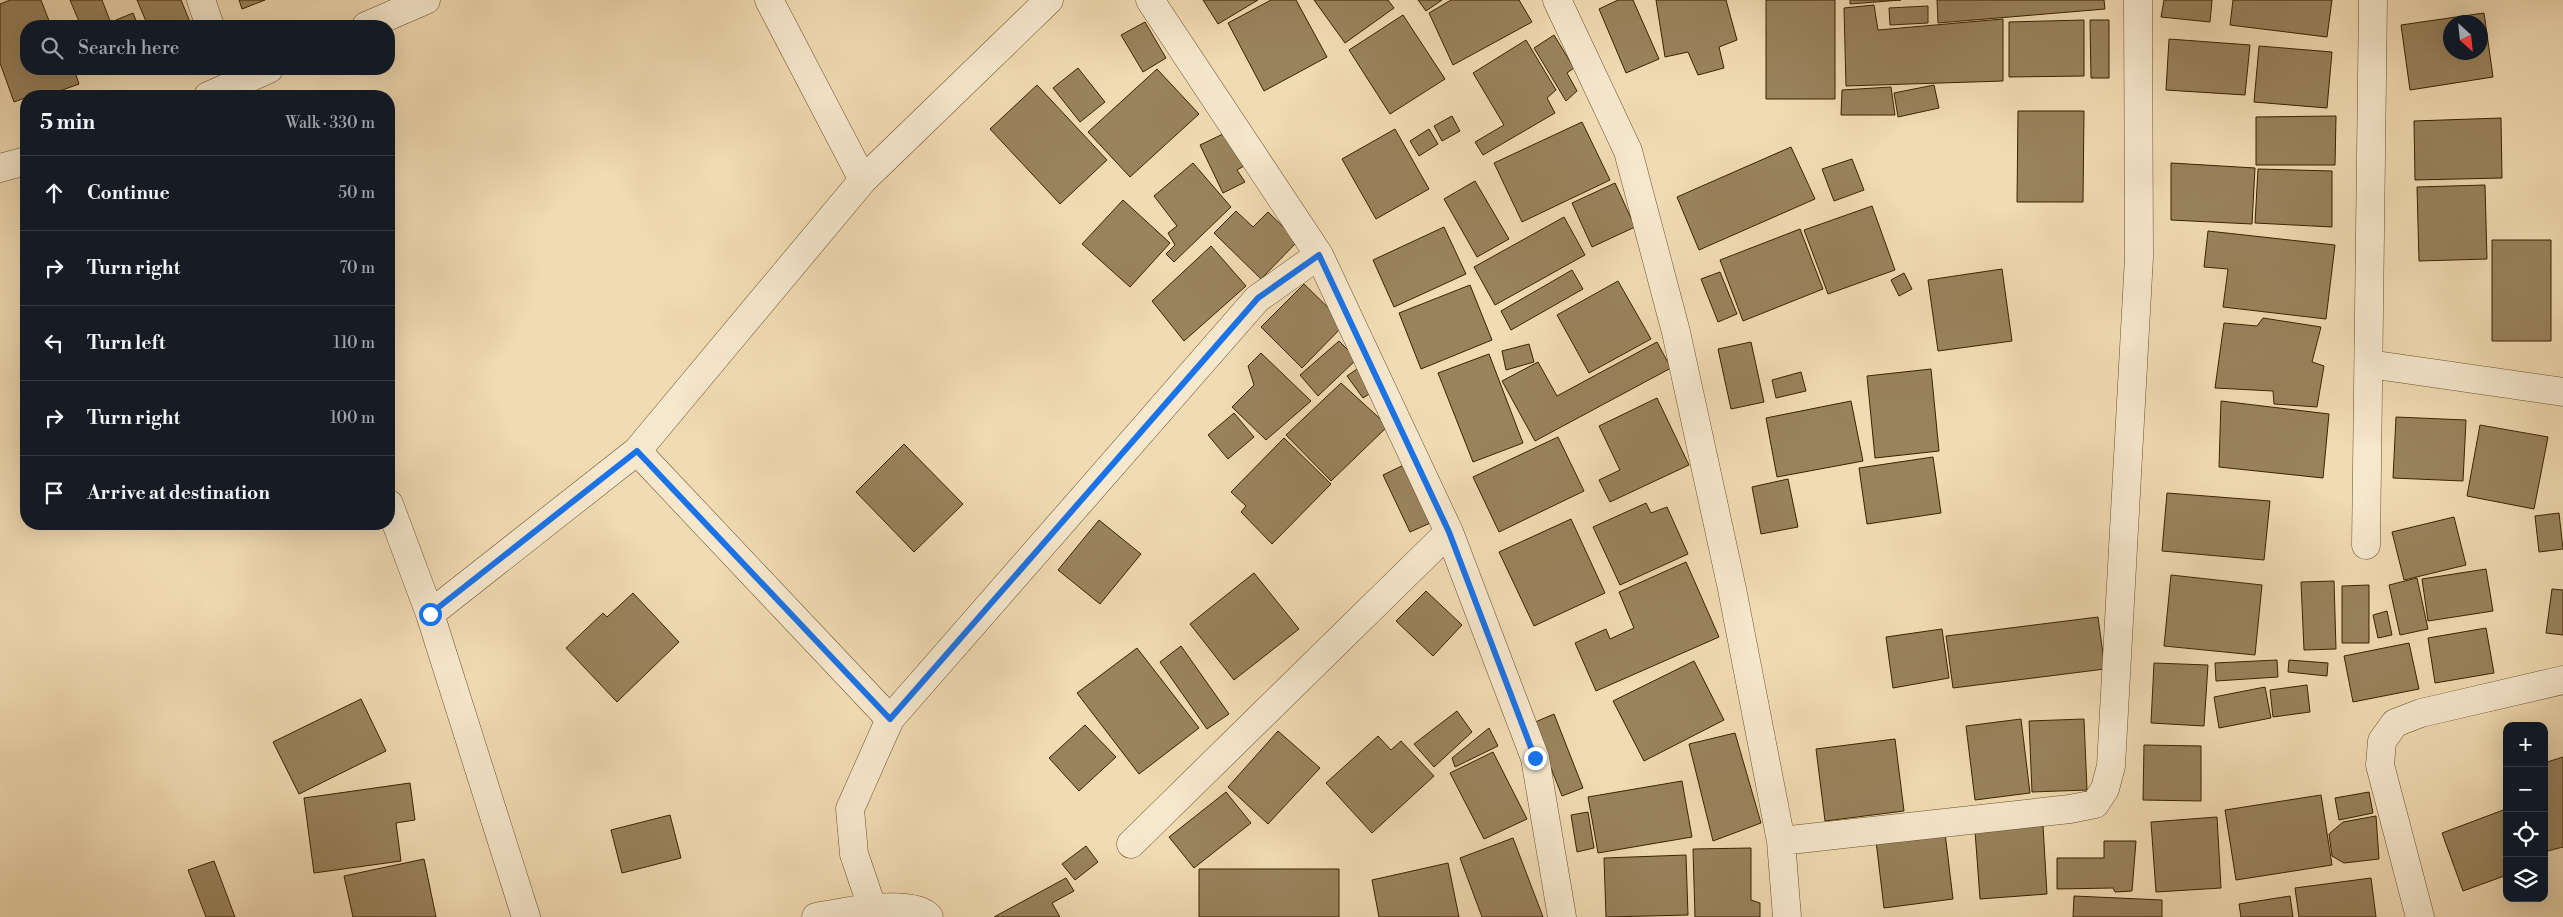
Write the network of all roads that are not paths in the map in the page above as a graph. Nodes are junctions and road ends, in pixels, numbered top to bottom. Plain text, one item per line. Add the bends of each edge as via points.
1 (201, 0) edge
2 (426, 0) edge
3 (769, 0) edge
4 (1049, 0) edge
5 (1150, 0) edge
6 (1558, 0) edge
7 (2138, 0) edge
8 (2373, 0) edge
9 (208, 20) edge
10 (380, 20) edge
11 (254, 75) edge
12 (224, 87) edge
13 (20, 163) edge
14 (0, 168) edge
15 (863, 180) junction
16 (1319, 255) junction
17 (2369, 364) junction
18 (2563, 392) edge
19 (637, 451) junction
20 (395, 520) edge
21 (1449, 532) junction
22 (2366, 545) dead end
23 (430, 614) junction
24 (2563, 680) edge
25 (890, 719) junction
26 (1781, 841) junction
27 (1131, 844) dead end
28 (872, 907) junction
29 (526, 917) edge
30 (816, 917) edge
31 (929, 917) edge
32 (1562, 917) edge
33 (1787, 917) edge
34 (2420, 917) edge

1 - 9 street
2 - 10 street
3 - 15 street
4 - 15 street
5 - 16 street
6 - 26 street via 1628,152 1646,218 1676,332 1732,589
7 - 26 street via 2139,257 2111,766 2106,789 2095,804 2070,809
8 - 17 street
11 - 12 street
13 - 14 street
15 - 19 street
16 - 21 street
16 - 25 street via 1258,298
17 - 18 street
17 - 22 street
19 - 23 street
19 - 25 street
20 - 23 street
21 - 27 street
21 - 32 street via 1535,758
23 - 29 street
24 - 34 street via 2421,712 2395,723 2382,741 2380,765
25 - 28 street via 850,809 854,854
26 - 33 street
28 - 30 street
28 - 31 street via 906,908

